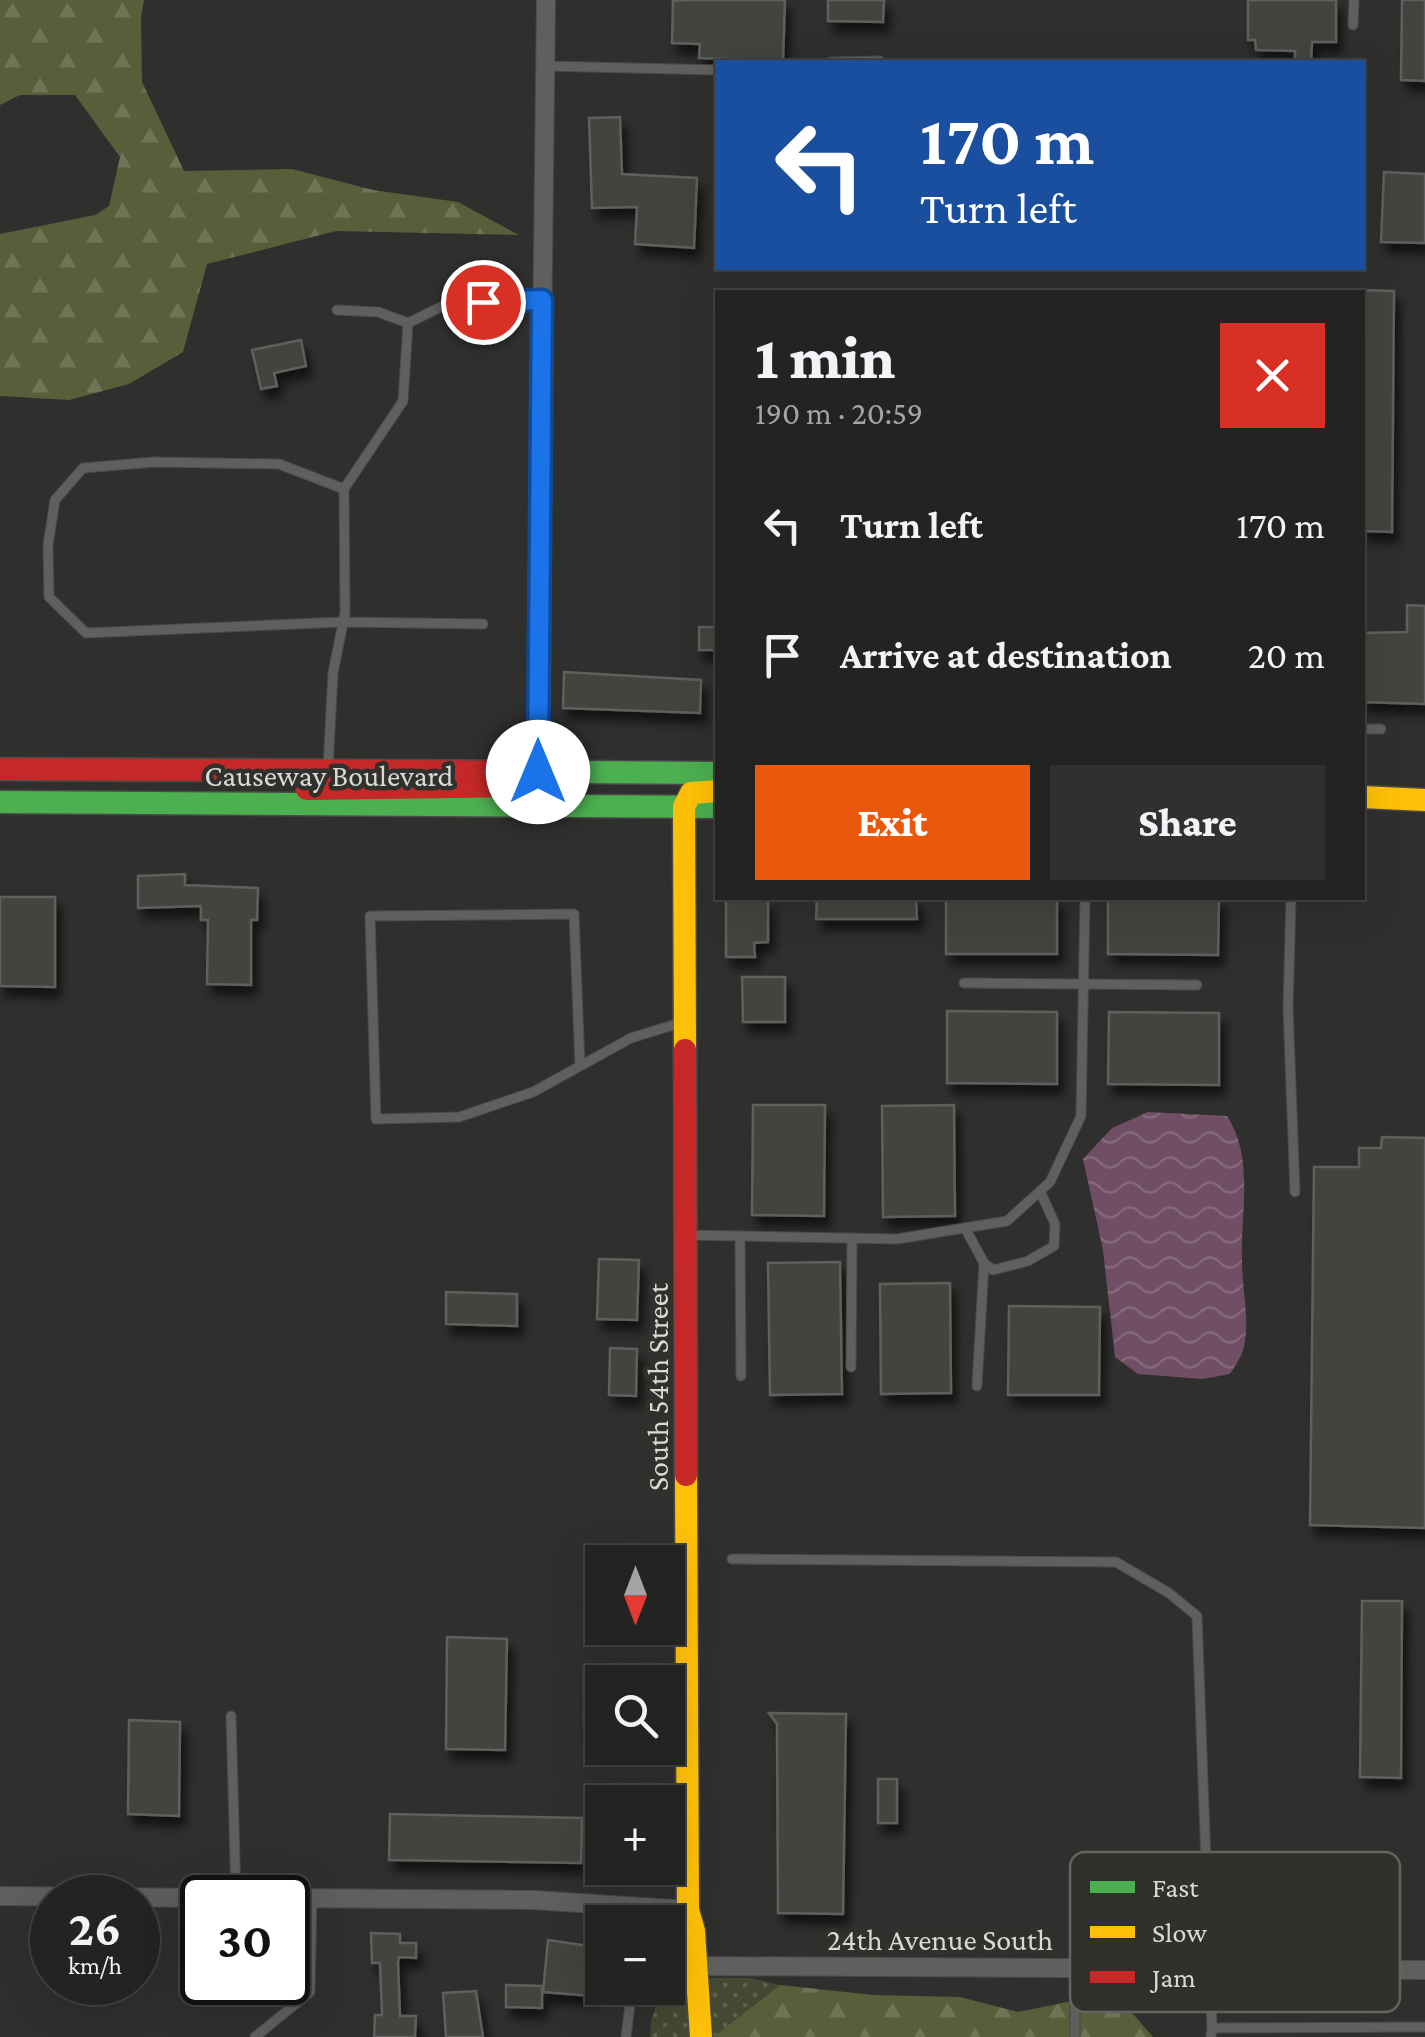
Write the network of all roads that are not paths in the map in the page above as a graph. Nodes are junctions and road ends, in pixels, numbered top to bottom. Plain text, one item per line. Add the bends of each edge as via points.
1 (546, 0) edge
2 (1354, 0) edge
3 (1354, 26) dead end
4 (545, 66) junction
5 (715, 70) edge
6 (542, 300) junction
7 (337, 310) dead end
8 (408, 323) junction
9 (344, 490) junction
10 (343, 622) junction
11 (483, 624) dead end
12 (1365, 729) edge
13 (1382, 729) dead end
14 (2, 770) edge
15 (328, 770) junction
16 (538, 772) junction
17 (715, 773) edge
18 (715, 791) edge
19 (1365, 797) edge
20 (1425, 800) edge
21 (0, 802) edge
22 (264, 804) junction
23 (684, 807) junction
24 (715, 807) edge
25 (1085, 900) edge
26 (1291, 900) edge
27 (964, 983) dead end
28 (1084, 984) junction
29 (1197, 985) dead end
30 (686, 1021) junction
31 (580, 1066) junction
32 (1040, 1191) junction
33 (1296, 1192) dead end
34 (965, 1228) junction
35 (686, 1235) junction
36 (740, 1236) junction
37 (852, 1238) junction
38 (984, 1263) junction
39 (851, 1367) dead end
40 (741, 1376) dead end
41 (977, 1386) dead end
42 (732, 1560) dead end
43 (230, 1716) dead end
44 (1205, 1852) edge
45 (235, 1875) edge
46 (0, 1896) edge
47 (180, 1898) edge
48 (312, 1898) joint
49 (691, 1920) junction
50 (685, 1927) edge
51 (695, 1966) junction
52 (1070, 1967) edge
53 (1400, 1970) edge
54 (1425, 1970) edge
55 (630, 2005) edge
56 (1425, 2027) edge
57 (1212, 2033) edge
58 (255, 2037) edge
59 (626, 2037) edge
60 (701, 2037) edge

1 - 4 street
2 - 3 lane
4 - 5 lane
4 - 6 street
6 - 8 lane via 449,303
6 - 16 street
7 - 8 lane via 378,312
8 - 9 lane via 403,401
9 - 10 lane
9 - 10 lane via 280,464 83,468 55,500 48,545 49,597 86,633
10 - 11 lane
10 - 15 lane
12 - 13 lane
14 - 15 main road, Causeway Boulevard
15 - 16 main road, Causeway Boulevard
16 - 17 main road, Causeway Boulevard
16 - 22 main road via 530,786 281,790
18 - 23 main road via 691,793
19 - 20 main road
21 - 22 main road, Causeway Boulevard
22 - 23 main road, Causeway Boulevard
23 - 24 main road, Causeway Boulevard
23 - 30 main road, South 54th Street
25 - 28 lane
26 - 33 lane
27 - 28 lane
28 - 29 lane
28 - 32 lane via 1081,1116
30 - 31 lane via 631,1038
30 - 35 main road, South 54th Street
31 - 31 lane via 533,1092 459,1117 376,1119 370,916 574,914
32 - 34 lane via 1006,1221
32 - 38 lane via 1055,1224 1054,1246 1003,1270
34 - 37 lane
34 - 38 lane
35 - 36 lane
35 - 49 main road, South 54th Street
36 - 37 lane
36 - 40 lane
37 - 39 lane
38 - 41 lane
42 - 44 lane via 1116,1562 1169,1594 1196,1616
43 - 45 lane
46 - 47 street
48 - 49 street via 534,1900
48 - 58 lane via 310,1992
49 - 50 lane
49 - 51 main road, South 54th Street
51 - 52 street, 24th Avenue South
51 - 60 main road, South 54th Street
53 - 54 street, 24th Avenue South
55 - 59 lane
56 - 57 lane

